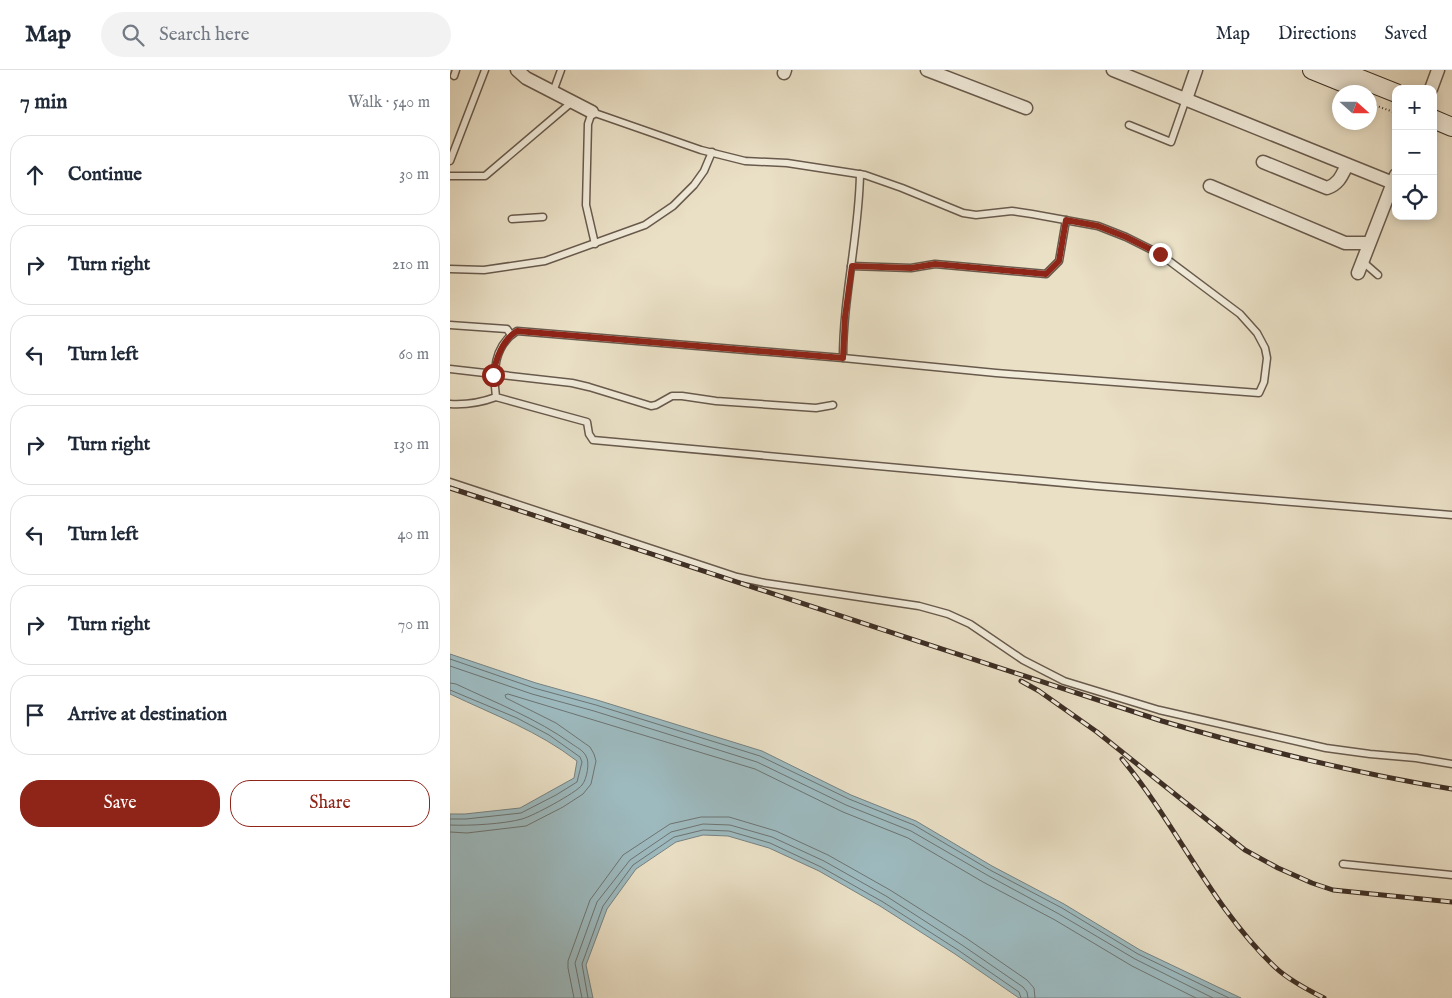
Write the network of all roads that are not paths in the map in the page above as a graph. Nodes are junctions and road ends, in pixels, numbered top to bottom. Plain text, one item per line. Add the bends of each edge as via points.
1 (485, 70) edge
2 (517, 70) edge
3 (561, 70) edge
4 (927, 70) edge
5 (1113, 70) edge
6 (1196, 70) edge
7 (1312, 70) edge
8 (1338, 70) edge
9 (1438, 70) edge
10 (951, 74) edge
11 (1349, 85) edge
12 (1432, 85) edge
13 (1392, 91) edge
14 (553, 92) junction
15 (1377, 97) edge
16 (1186, 99) junction
17 (572, 102) junction
18 (1392, 102) edge
19 (1026, 108) dead end
20 (1437, 110) edge
21 (592, 112) junction
22 (1452, 116) edge
23 (1437, 121) edge
24 (1128, 125) dead end
25 (1452, 127) edge
26 (712, 152) junction
27 (450, 161) edge
28 (1262, 162) dead end
29 (1347, 164) junction
30 (860, 174) junction
31 (450, 176) edge
32 (1392, 178) edge
33 (1392, 184) edge
34 (1210, 186) dead end
35 (543, 217) dead end
36 (512, 219) dead end
37 (1066, 220) junction
38 (1369, 243) junction
39 (596, 244) junction
40 (852, 266) junction
41 (1360, 267) joint
42 (450, 269) edge
43 (1378, 275) dead end
44 (450, 325) edge
45 (511, 335) junction
46 (843, 358) junction
47 (450, 369) edge
48 (493, 375) junction
49 (496, 397) junction
50 (450, 404) edge
51 (833, 405) dead end
52 (450, 482) edge
53 (1452, 515) edge
54 (1452, 764) edge
55 (1343, 864) dead end
56 (1452, 875) edge

1 - 27 lane
2 - 14 street
3 - 14 lane
4 - 10 street
5 - 16 street
6 - 16 street
7 - 11 main road
8 - 13 main road
9 - 12 street
10 - 19 street
14 - 17 street
15 - 18 main road
16 - 24 lane via 1170,142
16 - 29 street
17 - 21 street
17 - 31 lane via 485,176
20 - 22 main road
21 - 26 lane
21 - 39 lane via 588,124 586,205
23 - 25 main road
26 - 30 lane via 745,161 787,163
26 - 39 lane via 694,185 673,206 646,225
28 - 29 street via 1327,188 1340,180
29 - 32 street
30 - 37 lane via 963,213 976,215 1012,211
30 - 40 lane
33 - 38 street
34 - 38 street via 1345,243
35 - 36 lane
37 - 40 lane via 1059,261 1046,274 935,264 911,268
37 - 46 lane via 1098,226 1160,254 1240,314 1265,348 1264,382 1259,393
38 - 41 street
39 - 42 lane via 545,261 508,268
40 - 46 lane
41 - 43 lane
44 - 45 lane via 507,329
45 - 46 lane via 526,330
45 - 48 lane via 502,346
47 - 48 lane
48 - 49 lane
48 - 51 lane via 589,386 651,406 672,396 816,408
49 - 50 lane via 479,403
49 - 53 lane via 587,422 593,440
52 - 54 lane via 737,577 919,606 948,614 970,624 1023,660 1064,680 1151,708 1326,748
55 - 56 lane

